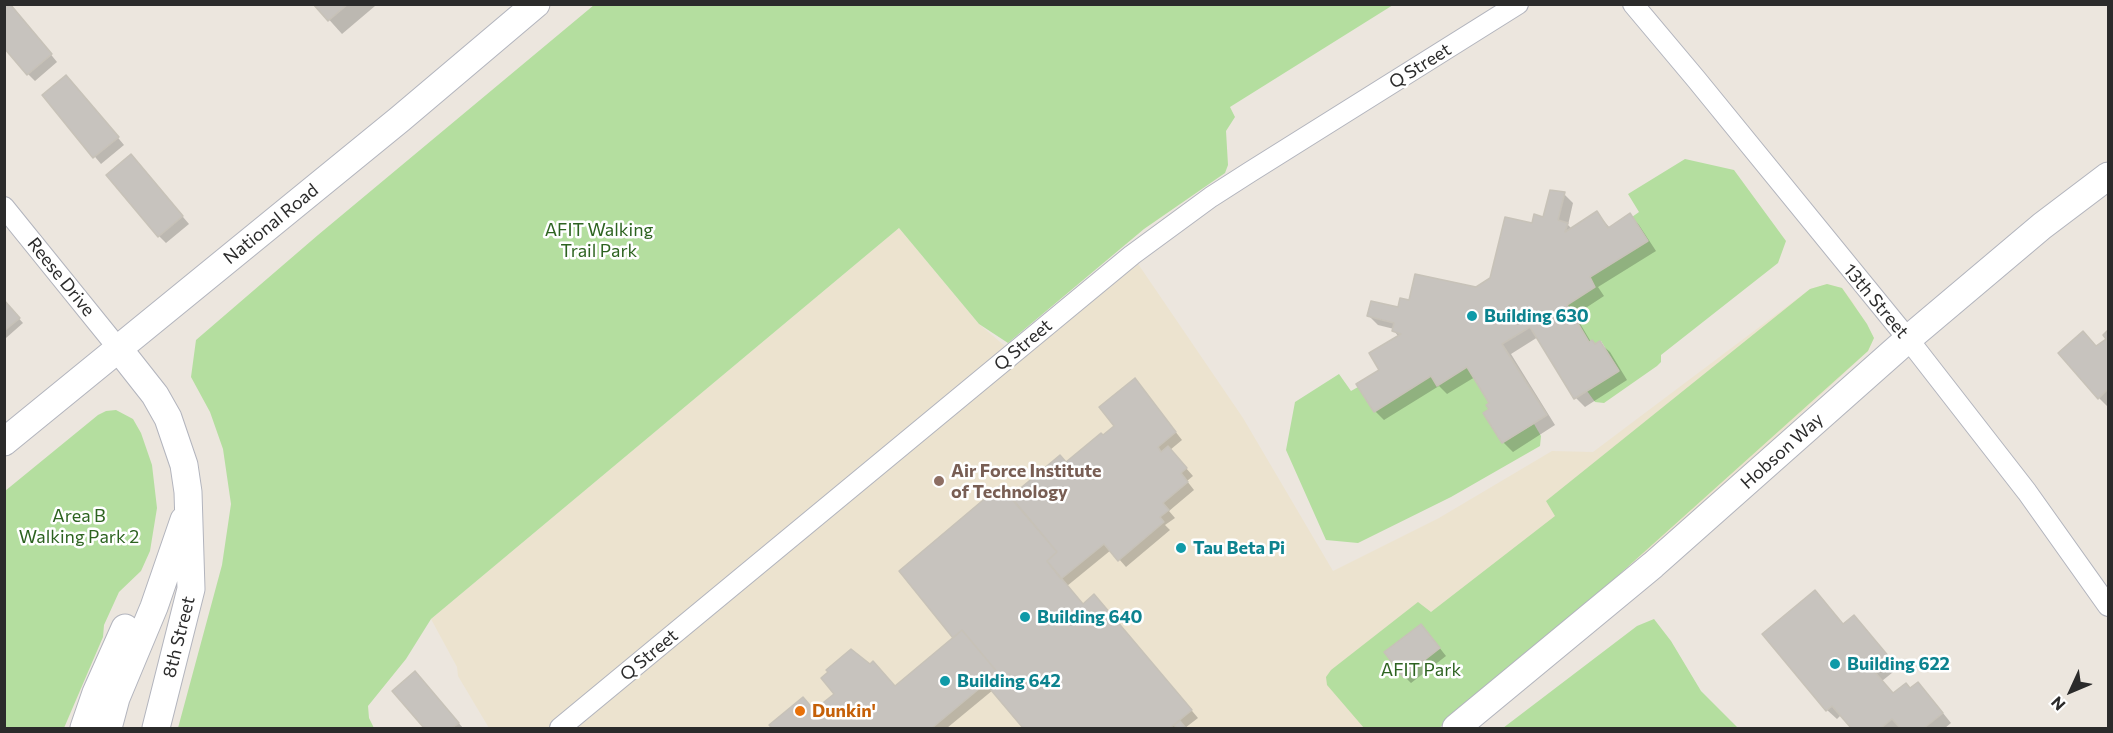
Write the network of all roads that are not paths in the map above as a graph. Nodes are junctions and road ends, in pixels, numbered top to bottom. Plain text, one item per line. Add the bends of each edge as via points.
1 (536, 4) edge
2 (1518, 4) edge
3 (1633, 4) edge
4 (2109, 176) edge
5 (4, 207) edge
6 (1908, 339) junction
7 (118, 348) junction
8 (4, 442) edge
9 (189, 508) junction
10 (169, 560) junction
11 (2109, 606) edge
12 (84, 729) edge
13 (97, 729) edge
14 (108, 729) edge
15 (118, 729) edge
16 (156, 729) edge
17 (560, 729) edge
18 (1456, 729) edge

1 - 7 street, National Road
2 - 17 street, Q Street via 1211,197 1132,255
3 - 6 street, 13th Street
4 - 6 street, Hobson Way via 2042,226
5 - 7 street, Reese Drive
6 - 11 street, 13th Street via 2027,492
6 - 18 street, Hobson Way via 1653,565
7 - 8 street, National Road
7 - 9 street, 8th Street via 168,418 184,465
9 - 10 street, 8th Street
9 - 16 street, 8th Street via 191,589
10 - 12 street via 137,600
10 - 13 street via 124,652
10 - 14 street
10 - 15 street via 161,614

